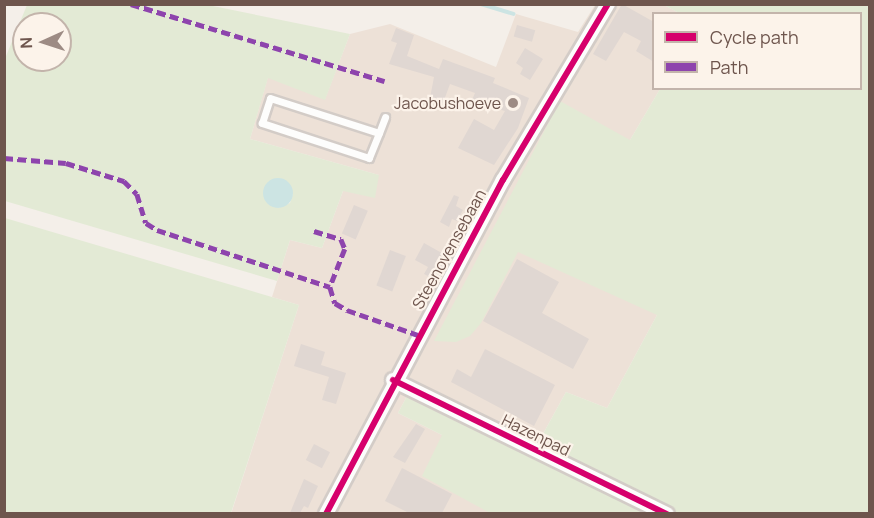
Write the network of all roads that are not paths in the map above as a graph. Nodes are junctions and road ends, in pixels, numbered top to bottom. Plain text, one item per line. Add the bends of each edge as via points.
1 (608, 4) edge
2 (385, 117) dead end
3 (379, 133) junction
4 (393, 380) junction
5 (326, 513) edge
6 (667, 513) edge

1 - 4 street, Steenovensebaan via 502,180
2 - 3 lane
3 - 3 lane via 270,98 262,123 369,158
4 - 5 street, Steenovensebaan
4 - 6 street, Hazenpad

